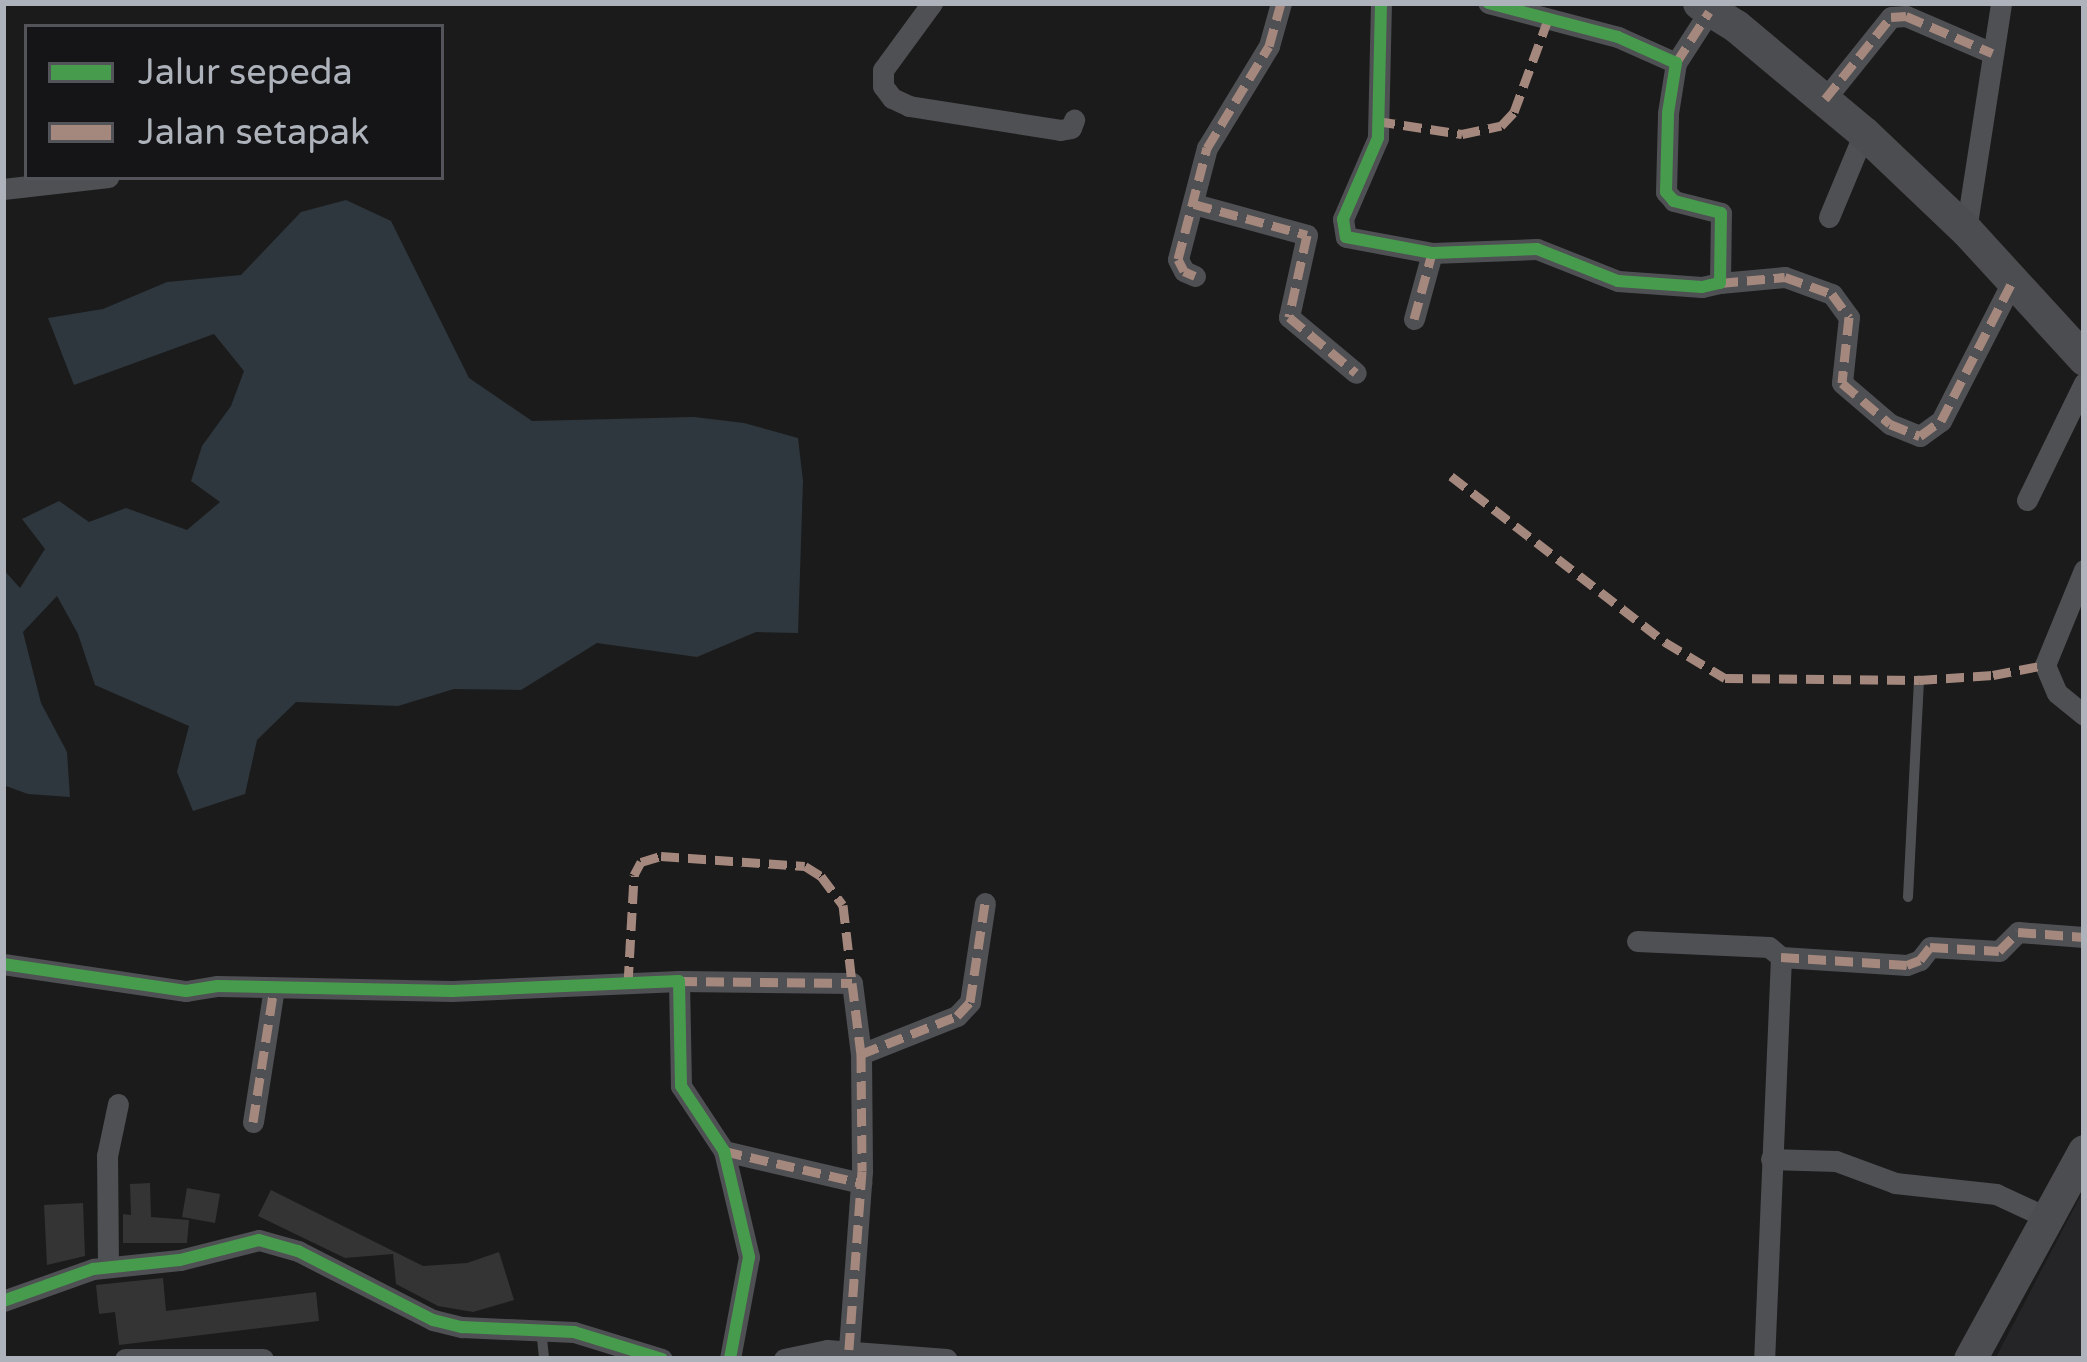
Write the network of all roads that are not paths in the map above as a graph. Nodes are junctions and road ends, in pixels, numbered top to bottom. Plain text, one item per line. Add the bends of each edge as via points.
1 (932, 3) edge
2 (1282, 3) edge
3 (1381, 3) edge
4 (1488, 3) edge
5 (2001, 3) edge
6 (1704, 8) edge
7 (1992, 53) junction
8 (1676, 63) junction
9 (1825, 99) junction
10 (1074, 120) dead end
11 (1864, 133) junction
12 (82, 180) edge
13 (3, 189) edge
14 (1194, 204) junction
15 (1829, 217) dead end
16 (1966, 230) junction
17 (1432, 253) junction
18 (1196, 276) dead end
19 (1720, 283) junction
20 (2011, 284) junction
21 (1414, 319) dead end
22 (2084, 358) edge
23 (1356, 373) dead end
24 (2084, 383) edge
25 (2027, 500) dead end
26 (2084, 570) edge
27 (1919, 680) dead end
28 (2084, 715) edge
29 (1908, 897) dead end
30 (985, 903) dead end
31 (2084, 937) edge
32 (1637, 941) dead end
33 (1781, 957) junction
34 (3, 964) edge
35 (679, 981) junction
36 (274, 988) junction
37 (861, 1054) junction
38 (118, 1104) dead end
39 (253, 1122) dead end
40 (724, 1151) junction
41 (2084, 1151) edge
42 (1771, 1159) junction
43 (861, 1183) junction
44 (2048, 1218) junction
45 (108, 1266) junction
46 (3, 1301) edge
47 (541, 1329) junction
48 (849, 1350) junction
49 (905, 1356) edge
50 (127, 1358) edge
51 (210, 1359) edge
52 (262, 1359) edge
53 (544, 1359) edge
54 (662, 1359) edge
55 (730, 1359) edge
56 (784, 1359) edge
57 (947, 1359) edge
58 (1764, 1359) edge
59 (1970, 1359) edge

1 - 10 street via 883,70 892,98 1060,130
2 - 14 street via 1269,46 1207,148
3 - 17 street via 1378,138 1342,232 1358,242
4 - 8 street via 1618,37
5 - 7 street
6 - 8 street
6 - 9 main road
7 - 9 street via 1891,17
7 - 16 street
8 - 19 street via 1666,192 1721,213
9 - 11 main road
11 - 15 street
11 - 16 main road
12 - 13 street
14 - 18 street via 1178,259
14 - 23 street via 1307,235 1289,317
16 - 20 main road
17 - 19 street via 1537,249 1618,280
17 - 21 street
19 - 20 street via 1785,277 1832,294 1849,317 1842,383 1890,424 1920,436 1941,421
20 - 22 main road
24 - 25 street
26 - 28 street via 2045,665 2057,693
27 - 29 lane
30 - 37 street via 970,1002 957,1016
31 - 33 street via 2018,932 1999,951 1930,946 1907,964
32 - 33 street via 1769,947
33 - 42 street
34 - 36 street via 186,991
35 - 36 street via 452,991
35 - 37 street via 852,983
35 - 40 street via 681,1086
36 - 39 street
37 - 43 street
38 - 45 street via 107,1156
40 - 43 street
40 - 55 street via 749,1257
41 - 44 main road
42 - 44 street via 1836,1161 1895,1183 1996,1194
42 - 58 street
43 - 48 street
44 - 59 main road
45 - 46 street
45 - 47 street via 259,1240 298,1251 433,1320
47 - 53 lane
47 - 54 street
48 - 49 street
48 - 56 street
49 - 57 street
50 - 51 street
51 - 52 street

